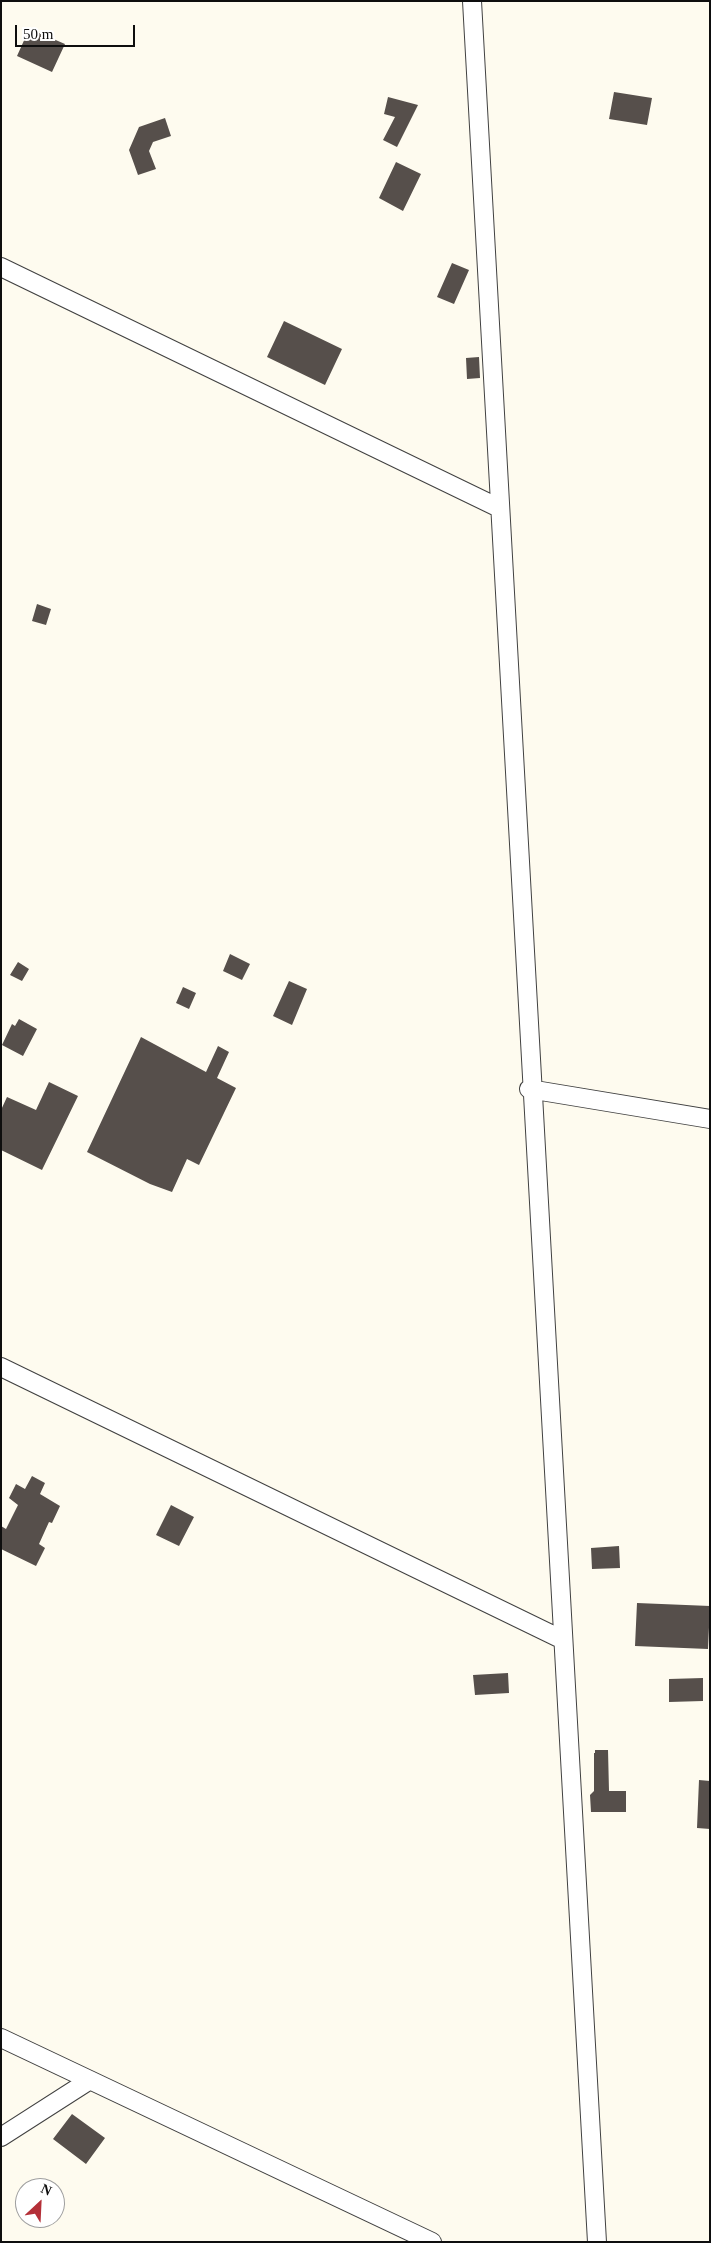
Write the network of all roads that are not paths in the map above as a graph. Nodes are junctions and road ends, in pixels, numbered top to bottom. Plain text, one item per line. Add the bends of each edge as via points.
1 (472, 1) edge
2 (1, 267) edge
3 (497, 507) junction
4 (529, 1089) junction
5 (710, 1119) edge
6 (1, 1367) edge
7 (559, 1638) junction
8 (1, 2038) edge
9 (90, 2080) junction
10 (1, 2137) edge
11 (432, 2242) edge
12 (597, 2242) edge

1 - 3 street
2 - 3 street
3 - 4 street
4 - 5 street
4 - 7 street
6 - 7 street
7 - 12 street
8 - 9 street
9 - 10 street
9 - 11 street

